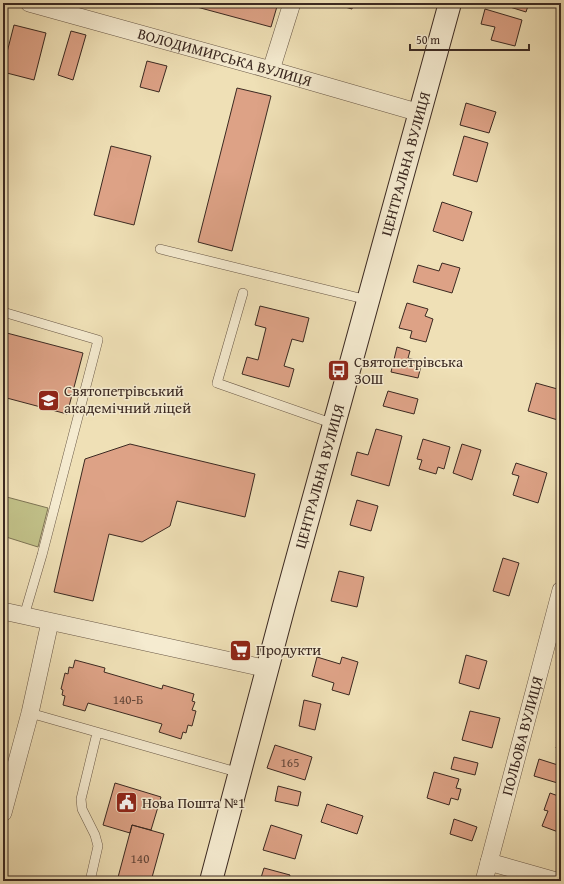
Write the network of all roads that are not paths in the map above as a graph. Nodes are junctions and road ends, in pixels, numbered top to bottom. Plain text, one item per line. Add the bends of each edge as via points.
1 (29, 3) edge
2 (292, 3) edge
3 (450, 3) edge
4 (271, 70) junction
5 (420, 113) junction
6 (160, 250) dead end
7 (243, 293) dead end
8 (369, 301) junction
9 (3, 312) edge
10 (335, 424) junction
11 (561, 590) edge
12 (3, 612) edge
13 (24, 616) junction
14 (557, 620) edge
15 (50, 622) junction
16 (268, 669) junction
17 (30, 713) junction
18 (97, 733) junction
19 (240, 773) junction
20 (3, 813) edge
21 (489, 862) junction
22 (90, 881) edge
23 (211, 881) edge
24 (484, 881) edge
25 (556, 881) edge

1 - 4 street, ВОЛОДИМИРСЬКА ВУЛИЦЯ
2 - 4 street
3 - 5 main road, ЦЕНТРАЛЬНА ВУЛИЦЯ
4 - 5 street, ВОЛОДИМИРСЬКА ВУЛИЦЯ
5 - 8 main road, ЦЕНТРАЛЬНА ВУЛИЦЯ
6 - 8 lane
7 - 10 lane via 217,383
8 - 10 main road, ЦЕНТРАЛЬНА ВУЛИЦЯ
9 - 13 lane via 98,340
10 - 16 main road, ЦЕНТРАЛЬНА ВУЛИЦЯ
11 - 14 street, ПОЛЬОВА ВУЛИЦЯ
12 - 13 street
13 - 15 street
14 - 21 street, ПОЛЬОВА ВУЛИЦЯ
15 - 16 street
15 - 17 street
16 - 19 main road, ЦЕНТРАЛЬНА ВУЛИЦЯ
17 - 18 lane
17 - 20 street
18 - 19 lane
18 - 22 lane via 81,799 82,809 98,846
19 - 23 main road, ЦЕНТРАЛЬНА ВУЛИЦЯ
21 - 24 street, ПОЛЬОВА ВУЛИЦЯ
21 - 25 street

